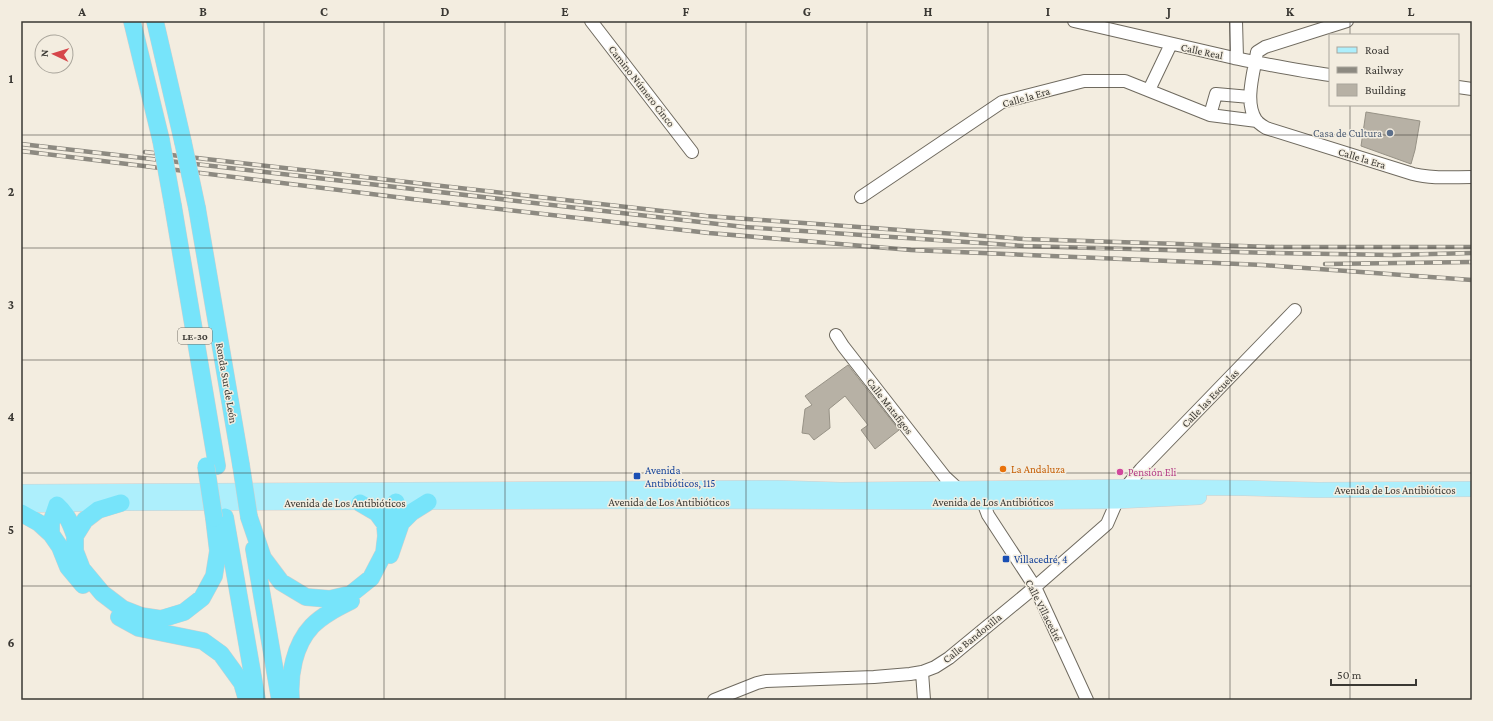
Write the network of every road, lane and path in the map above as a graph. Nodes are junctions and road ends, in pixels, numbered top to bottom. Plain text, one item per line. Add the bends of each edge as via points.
1 (132, 21) edge
2 (155, 21) edge
3 (591, 21) edge
4 (1074, 21) edge
5 (1236, 21) edge
6 (1347, 21) edge
7 (1171, 44) junction
8 (1237, 58) junction
9 (1255, 62) junction
10 (1329, 75) edge
11 (1459, 88) edge
12 (1472, 89) edge
13 (1149, 90) junction
14 (1250, 96) junction
15 (1210, 115) junction
16 (1257, 121) junction
17 (692, 152) dead end
18 (1472, 177) edge
19 (862, 197) dead end
20 (1295, 310) dead end
21 (836, 336) dead end
22 (945, 476) junction
23 (777, 488) junction
24 (1070, 488) junction
25 (1101, 488) junction
26 (1126, 488) junction
27 (573, 489) junction
28 (958, 489) junction
29 (1472, 489) edge
30 (936, 490) junction
31 (1318, 490) junction
32 (174, 491) junction
33 (229, 491) junction
34 (21, 492) edge
35 (21, 498) edge
36 (660, 501) junction
37 (1117, 501) junction
38 (396, 502) junction
39 (428, 502) junction
40 (807, 502) junction
41 (983, 502) junction
42 (121, 503) junction
43 (360, 503) junction
44 (21, 505) edge
45 (57, 505) junction
46 (21, 513) edge
47 (220, 517) junction
48 (249, 517) junction
49 (393, 523) junction
50 (51, 534) junction
51 (75, 536) junction
52 (1035, 587) junction
53 (922, 672) junction
54 (248, 700) edge
55 (257, 700) edge
56 (280, 700) edge
57 (291, 700) edge
58 (714, 700) edge
59 (924, 700) edge
60 (1087, 700) edge

1 - 47 highway, LE-30, bridge via 161,140 173,206 213,444 212,466
2 - 48 highway, Ronda Sur de León / LE-30, bridge via 197,208
3 - 17 street, Camino Número Cinco
4 - 7 street, Calle Real
5 - 8 street
6 - 9 street via 1265,47 1257,52
7 - 8 street, Calle Real
7 - 13 street
8 - 9 street, Calle Real
9 - 10 street, Calle Real
9 - 14 street
11 - 12 street
13 - 15 street, Calle la Era
13 - 19 street, Calle la Era via 1125,81 1084,81 1002,102
14 - 15 street via 1216,94
14 - 16 street via 1250,108
15 - 16 street, Calle la Era
16 - 18 street, Calle la Era via 1266,128 1417,175
20 - 26 street, Calle las Escuelas via 1142,468
21 - 22 street, Calle Matafigos
22 - 28 street, Calle Matafigos
22 - 30 street
23 - 27 main road, Avenida de Los Antibióticos
23 - 30 main road, Avenida de Los Antibióticos
23 - 36 main road via 767,495 687,496
23 - 40 main road via 788,496
24 - 25 main road, Avenida de Los Antibióticos
24 - 28 main road, Avenida de Los Antibióticos
24 - 41 main road via 1046,494 990,495
25 - 26 main road, Avenida de Los Antibióticos
25 - 37 main road
26 - 31 main road, Avenida de Los Antibióticos
26 - 37 main road
27 - 33 main road, Avenida de Los Antibióticos
27 - 38 main road via 545,495 416,497
28 - 30 main road, Avenida de Los Antibióticos
28 - 41 main road via 967,496
29 - 31 main road, Avenida de Los Antibióticos
31 - 37 main road, Avenida de Los Antibióticos
32 - 33 main road, Avenida de Los Antibióticos
32 - 34 main road, Avenida de Los Antibióticos
32 - 45 main road via 139,497 66,499
33 - 38 main road via 266,496 380,497
35 - 45 main road via 43,498
36 - 39 main road, Avenida de Los Antibióticos
36 - 40 main road, Avenida de Los Antibióticos
37 - 41 main road, Avenida de Los Antibióticos
37 - 52 street, Calle Bandonilla via 1107,524
38 - 39 main road, Avenida de Los Antibióticos
38 - 43 main road, Avenida de Los Antibióticos
38 - 49 highway via 387,513
39 - 49 highway
40 - 41 main road, Avenida de Los Antibióticos
41 - 52 street, Calle Villacedré via 988,515
42 - 43 main road, Avenida de Los Antibióticos
42 - 45 main road, Avenida de Los Antibióticos
42 - 51 highway via 98,510 86,520
43 - 49 highway
44 - 45 main road, Avenida de Los Antibióticos
45 - 50 highway via 51,523
45 - 51 highway via 64,511
46 - 50 highway via 39,523
47 - 51 highway via 214,576 202,598 184,612 161,619 141,616 123,609 102,593 82,569 75,551
47 - 55 highway, LE-30
48 - 49 highway via 263,558 280,582 306,597 330,599 351,594 371,578 384,553 386,536
48 - 56 highway, Ronda Sur de León / LE-30
49 - 57 highway via 393,548 384,572 370,589 327,614 311,627 299,647 292,668
50 - 54 highway via 60,547 68,567 110,612 139,628 203,641 221,654 242,683
52 - 53 street, Calle Bandonilla via 949,658
52 - 60 street, Calle Villacedré
53 - 58 street, Calle Bandonilla via 892,676 766,681
53 - 59 street

